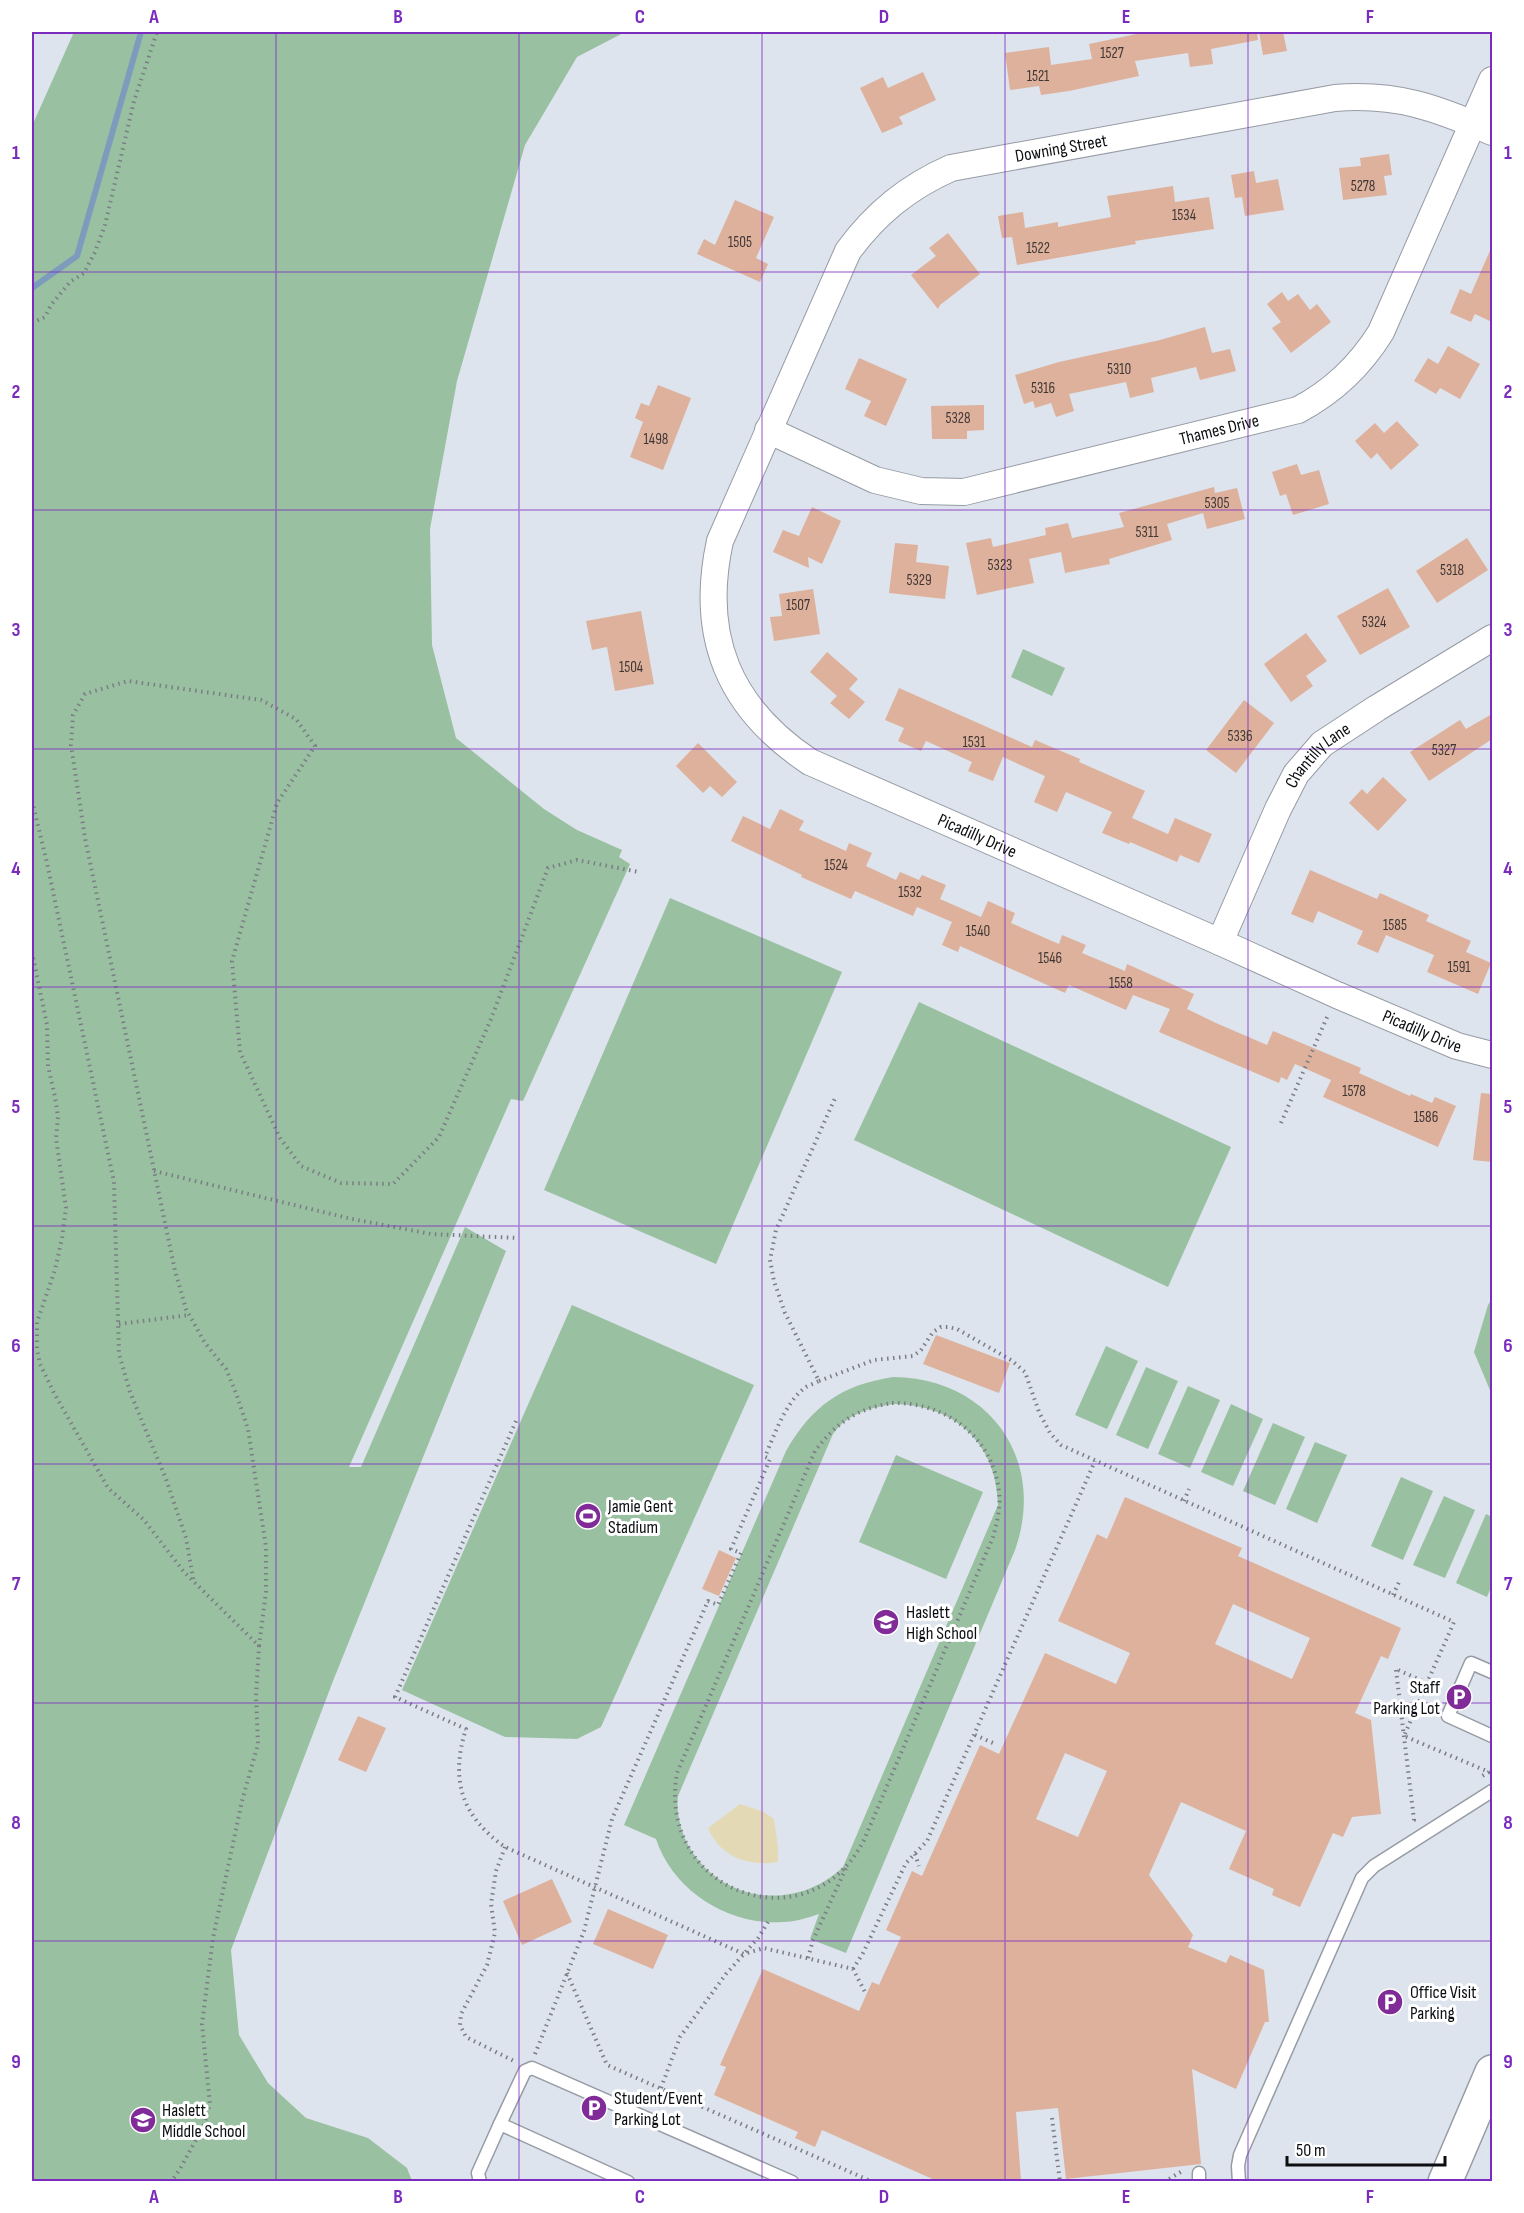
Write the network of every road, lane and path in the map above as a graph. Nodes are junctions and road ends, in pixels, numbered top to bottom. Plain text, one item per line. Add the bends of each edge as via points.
1 (157, 32) edge
2 (1492, 80) edge
3 (1483, 128) edge
4 (32, 324) edge
5 (768, 430) junction
6 (1492, 638) edge
7 (32, 801) edge
8 (639, 872) dead end
9 (1220, 942) junction
10 (32, 952) edge
11 (1337, 995) junction
12 (1492, 1055) edge
13 (836, 1096) dead end
14 (1281, 1123) dead end
15 (154, 1171) junction
16 (518, 1238) dead end
17 (189, 1315) junction
18 (118, 1324) junction
19 (819, 1382) junction
20 (516, 1422) dead end
21 (1095, 1461) junction
22 (1189, 1489) dead end
23 (1184, 1501) junction
24 (1400, 1580) dead end
25 (194, 1583) junction
26 (1393, 1595) junction
27 (259, 1646) junction
28 (1396, 1669) dead end
29 (1492, 1672) edge
30 (1427, 1683) junction
31 (975, 1735) junction
32 (1492, 1737) edge
33 (993, 1743) dead end
34 (1479, 1778) dead end
35 (1492, 1791) edge
36 (1423, 1814) dead end
37 (1414, 1820) dead end
38 (505, 1847) junction
39 (915, 1854) junction
40 (850, 1862) junction
41 (919, 1866) dead end
42 (596, 1888) junction
43 (768, 1922) dead end
44 (744, 1954) junction
45 (808, 1959) junction
46 (853, 1969) junction
47 (567, 1973) junction
48 (865, 1992) dead end
49 (529, 2068) junction
50 (1492, 2072) edge
51 (661, 2088) junction
52 (1052, 2118) dead end
53 (500, 2124) junction
54 (171, 2181) edge
55 (480, 2181) edge
56 (628, 2181) edge
57 (792, 2181) edge
58 (873, 2181) edge
59 (1059, 2181) edge
60 (1239, 2181) edge
61 (1445, 2181) edge

1 - 4 path via 134,101 95,252 84,273 70,282 45,317
2 - 3 street, Thames Drive
3 - 5 street, Downing Street via 1400,99 1357,96 951,168 910,189 861,233 848,251
3 - 5 street, Thames Drive via 1371,348 1338,384 1298,410 964,492 921,491 875,480
5 - 9 street, Picadilly Drive via 720,541 712,589 713,614 724,661 758,719 810,762
6 - 9 street, Chantilly Lane via 1322,744 1296,774
7 - 18 path via 114,1182
8 - 15 path via 577,860 548,868 491,1019 439,1137 393,1184 341,1183 301,1166 280,1138 240,1052 232,961 277,803 315,747 296,719 261,700 128,681 85,694 73,715 71,745 83,826
9 - 11 street, Picadilly Drive
10 - 25 path via 47,1025 48,1066 56,1097 56,1138 66,1208 55,1270 37,1322 40,1364 108,1488 144,1520
11 - 12 street, Picadilly Drive via 1457,1046
11 - 14 path
13 - 19 path via 776,1230 770,1260 785,1313
15 - 16 path via 431,1234
15 - 17 path
17 - 18 path
17 - 27 path via 226,1369 248,1429 266,1547 266,1592
18 - 25 path via 119,1354 130,1392 186,1538
19 - 21 path via 874,1360 912,1356 941,1327 957,1329 1011,1359 1025,1372 1050,1433 1061,1445
19 - 42 path via 805,1387 781,1418 765,1456 770,1459 731,1549 741,1553 718,1605 708,1601 612,1819
20 - 38 path via 394,1697 466,1729 457,1769 460,1787 473,1816
21 - 23 path
21 - 31 path
22 - 23 path
23 - 26 path
24 - 26 path
25 - 27 path
26 - 30 path via 1454,1622
27 - 54 path via 258,1744 213,1938 202,2024 210,2104 204,2126
28 - 30 path
29 - 32 lane via 1471,1663 1448,1716
30 - 34 path via 1404,1736 1489,1772
31 - 33 path
31 - 39 path via 927,1841
35 - 60 lane via 1374,1866 1362,1878 1240,2155
36 - 37 path
38 - 42 path
38 - 49 path via 491,1904 495,1933 487,1965 461,2014 460,2025 466,2037
39 - 41 path
39 - 46 path via 906,1863
40 - 40 path via 864,1840 993,1537 999,1505 995,1473 974,1435 940,1411 908,1403 878,1406 845,1419 815,1450 676,1778 676,1816 687,1847 706,1872 733,1889 763,1897 785,1897 828,1882
40 - 45 path
42 - 44 path
42 - 47 path
43 - 44 path
44 - 45 path via 764,1948
44 - 51 path via 680,2037
45 - 46 path
46 - 48 path
47 - 49 path
47 - 51 path via 607,2065
49 - 53 lane
49 - 57 lane
50 - 61 main road
51 - 58 path
52 - 59 path
53 - 55 lane via 478,2173
53 - 56 lane

